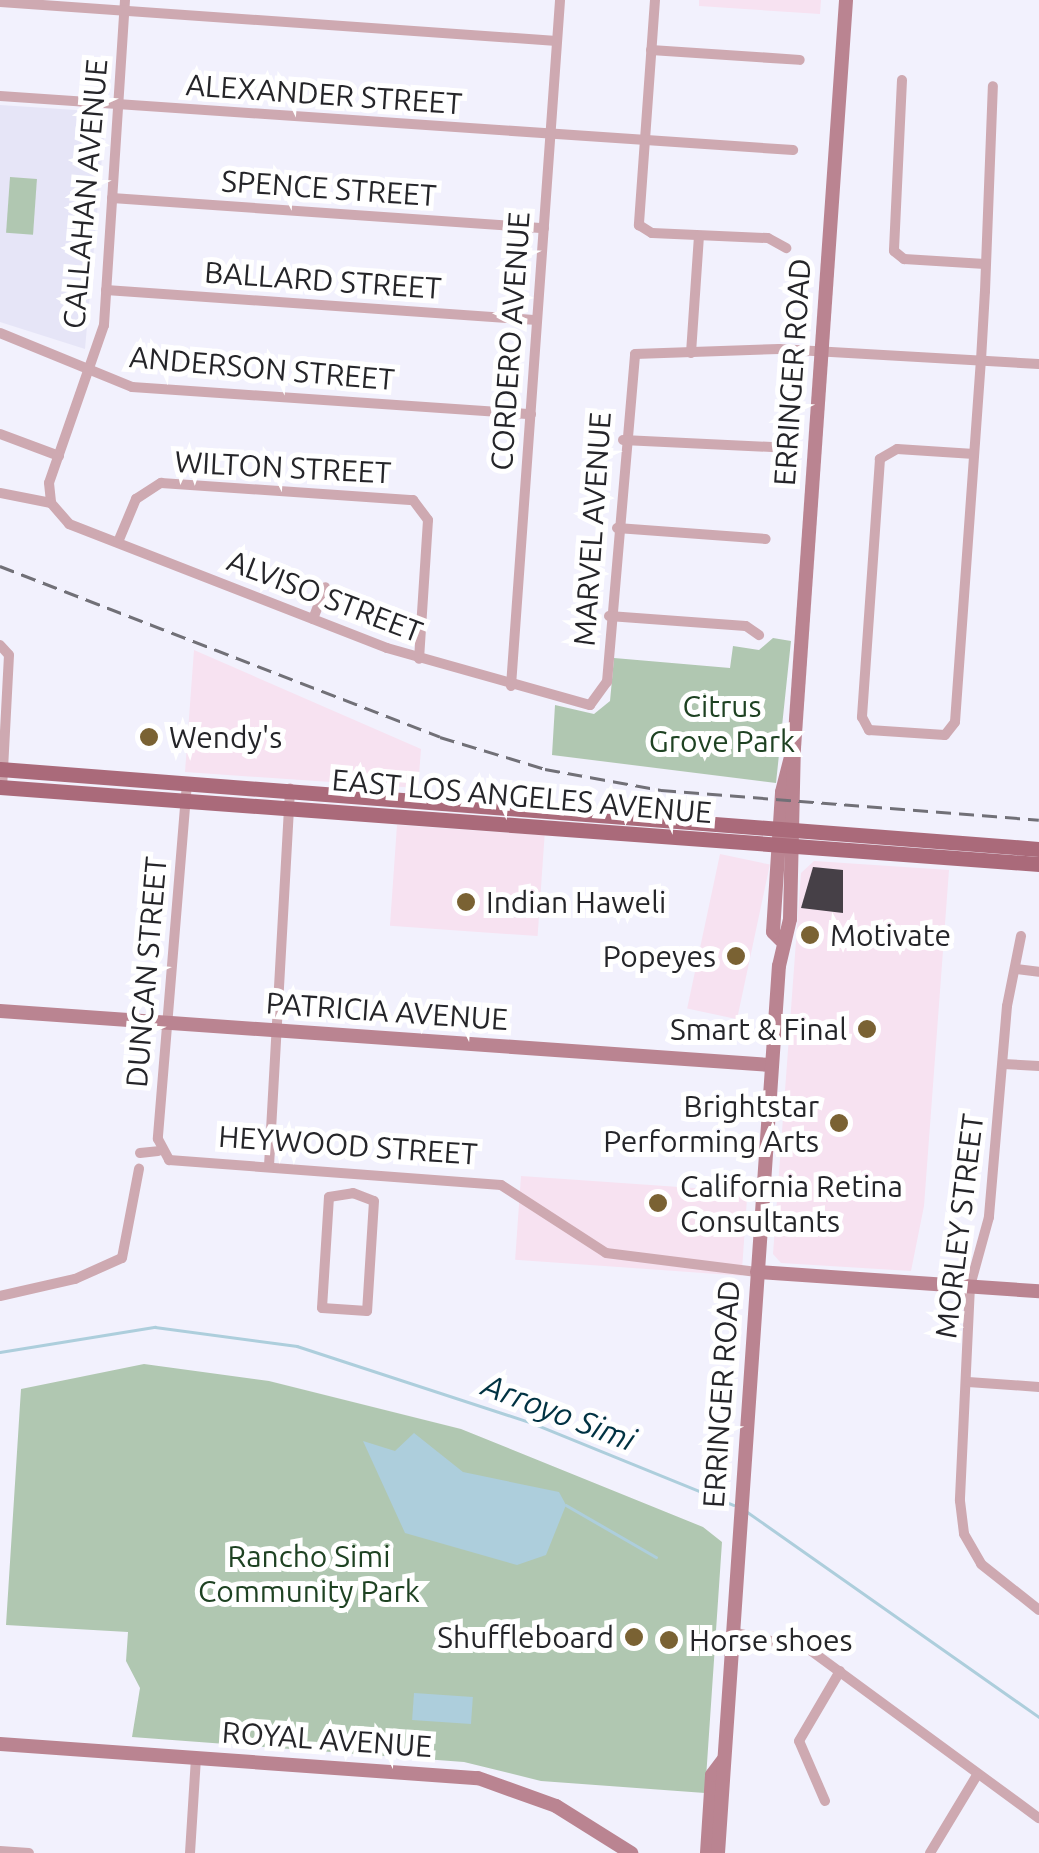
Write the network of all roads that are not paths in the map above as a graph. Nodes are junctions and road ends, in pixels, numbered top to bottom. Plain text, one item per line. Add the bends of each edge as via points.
1 (560, 0) edge
2 (654, 0) edge
3 (846, 0) edge
4 (0, 2) edge
5 (125, 5) edge
6 (556, 41) junction
7 (651, 50) junction
8 (800, 60) dead end
9 (902, 80) dead end
10 (993, 86) dead end
11 (0, 96) edge
12 (118, 104) junction
13 (550, 134) junction
14 (644, 140) junction
15 (793, 150) dead end
16 (112, 198) junction
17 (544, 228) junction
18 (699, 236) junction
19 (786, 248) dead end
20 (984, 264) junction
21 (106, 290) junction
22 (537, 320) junction
23 (0, 332) edge
24 (822, 351) junction
25 (691, 353) junction
26 (981, 360) junction
27 (1039, 364) edge
28 (90, 369) junction
29 (530, 414) junction
30 (0, 434) edge
31 (623, 440) junction
32 (772, 447) dead end
33 (974, 454) junction
34 (59, 456) junction
35 (0, 493) edge
36 (51, 503) junction
37 (617, 528) junction
38 (766, 539) dead end
39 (118, 542) junction
40 (325, 587) dead end
41 (609, 616) junction
42 (314, 619) junction
43 (759, 635) dead end
44 (0, 646) edge
45 (419, 659) junction
46 (511, 686) junction
47 (595, 704) joint
48 (1, 769) edge
49 (1, 787) edge
50 (186, 790) junction
51 (290, 797) junction
52 (787, 839) junction
53 (1039, 849) edge
54 (1039, 864) edge
55 (1021, 936) dead end
56 (1016, 969) junction
57 (1039, 972) edge
58 (0, 1011) edge
59 (167, 1022) junction
60 (277, 1031) junction
61 (771, 1064) junction
62 (1002, 1064) junction
63 (1039, 1066) edge
64 (158, 1151) junction
65 (140, 1154) dead end
66 (269, 1166) junction
67 (138, 1168) dead end
68 (354, 1172) junction
69 (353, 1193) junction
70 (757, 1272) junction
71 (970, 1286) junction
72 (1039, 1291) edge
73 (0, 1296) edge
74 (968, 1382) junction
75 (1039, 1387) edge
76 (1039, 1610) edge
77 (733, 1632) junction
78 (840, 1672) junction
79 (0, 1744) edge
80 (196, 1758) junction
81 (724, 1758) junction
82 (977, 1775) junction
83 (825, 1800) dead end
84 (1039, 1818) edge
85 (0, 1851) edge
86 (29, 1853) edge
87 (190, 1853) edge
88 (631, 1853) edge
89 (707, 1853) edge
90 (718, 1853) edge
91 (930, 1853) edge

1 - 6 street, CORDERO AVENUE
2 - 7 street
3 - 24 main road, ERRINGER ROAD
4 - 5 street
5 - 6 street
5 - 12 street, CALLAHAN AVENUE
6 - 13 street, CORDERO AVENUE
7 - 8 street
7 - 14 street
9 - 20 street via 894,251 904,259
10 - 20 street
11 - 12 street, ALEXANDER STREET
12 - 13 street, ALEXANDER STREET
12 - 16 street, CALLAHAN AVENUE
13 - 14 street, ALEXANDER STREET
13 - 17 street, CORDERO AVENUE
14 - 15 street, ALEXANDER STREET
14 - 18 street via 642,228
16 - 17 street, SPENCE STREET
16 - 21 street, CALLAHAN AVENUE
17 - 22 street, CORDERO AVENUE
18 - 19 street via 768,238
18 - 25 street
20 - 26 street
21 - 22 street, BALLARD STREET
21 - 28 street, CALLAHAN AVENUE
22 - 29 street, CORDERO AVENUE
23 - 28 street, ANDERSON STREET
24 - 25 street
24 - 26 street
24 - 52 main road, ERRINGER ROAD
25 - 31 street, MARVEL AVENUE via 635,354
26 - 27 street
26 - 33 street
28 - 29 street, ANDERSON STREET via 132,386
28 - 34 street, CALLAHAN AVENUE
29 - 46 street, CORDERO AVENUE
30 - 34 street
31 - 32 street
31 - 37 street, MARVEL AVENUE
33 - 33 street via 897,450 880,459 865,726 938,735 954,728
34 - 36 street, CALLAHAN AVENUE
35 - 36 street
36 - 39 street, ALVISO STREET via 68,524
37 - 38 street
37 - 41 street, MARVEL AVENUE
39 - 42 street, ALVISO STREET
39 - 45 street, WILTON STREET via 136,499 161,483 419,502 428,520
40 - 42 street
41 - 43 street via 746,626
41 - 47 street, MARVEL AVENUE via 608,682
42 - 45 street, ALVISO STREET
44 - 48 street via 9,656
45 - 46 street, ALVISO STREET
46 - 47 street, ALVISO STREET
48 - 49 street
48 - 50 main road, EAST LOS ANGELES AVENUE
49 - 50 main road, EAST LOS ANGELES AVENUE
50 - 51 main road, EAST LOS ANGELES AVENUE
50 - 59 street, DUNCAN STREET
51 - 52 main road, EAST LOS ANGELES AVENUE
51 - 60 street
52 - 53 main road, EAST LOS ANGELES AVENUE
52 - 54 main road, EAST LOS ANGELES AVENUE
52 - 61 main road, ERRINGER ROAD via 788,933 781,940
55 - 56 street, MORLEY STREET
56 - 57 street
56 - 62 street, MORLEY STREET
58 - 59 main road, PATRICIA AVENUE via 95,1024
59 - 60 main road, PATRICIA AVENUE
59 - 64 street, DUNCAN STREET
60 - 61 main road, PATRICIA AVENUE
60 - 66 street
61 - 70 main road, ERRINGER ROAD
62 - 63 street
62 - 71 street, MORLEY STREET via 989,1218
64 - 65 street
64 - 66 street, HEYWOOD STREET via 169,1160
66 - 68 street, HEYWOOD STREET
67 - 73 street via 122,1258 75,1280
68 - 69 street
68 - 70 street, HEYWOOD STREET via 502,1185 606,1253
69 - 69 street via 374,1200 367,1311 322,1308 329,1197
70 - 71 main road, HEYWOOD STREET
70 - 77 main road, ERRINGER ROAD
71 - 72 main road, HEYWOOD STREET
71 - 74 street, MORLEY STREET
74 - 75 street
74 - 76 street, MORLEY STREET via 964,1534 980,1564
77 - 78 street via 790,1641
77 - 81 main road, ERRINGER ROAD
78 - 82 street
78 - 83 street via 799,1741
79 - 80 main road, ROYAL AVENUE
80 - 87 street
80 - 88 main road, ROYAL AVENUE via 496,1782 556,1806
81 - 89 main road via 712,1775
81 - 90 main road, ERRINGER ROAD
82 - 84 street
82 - 91 street
85 - 86 street

